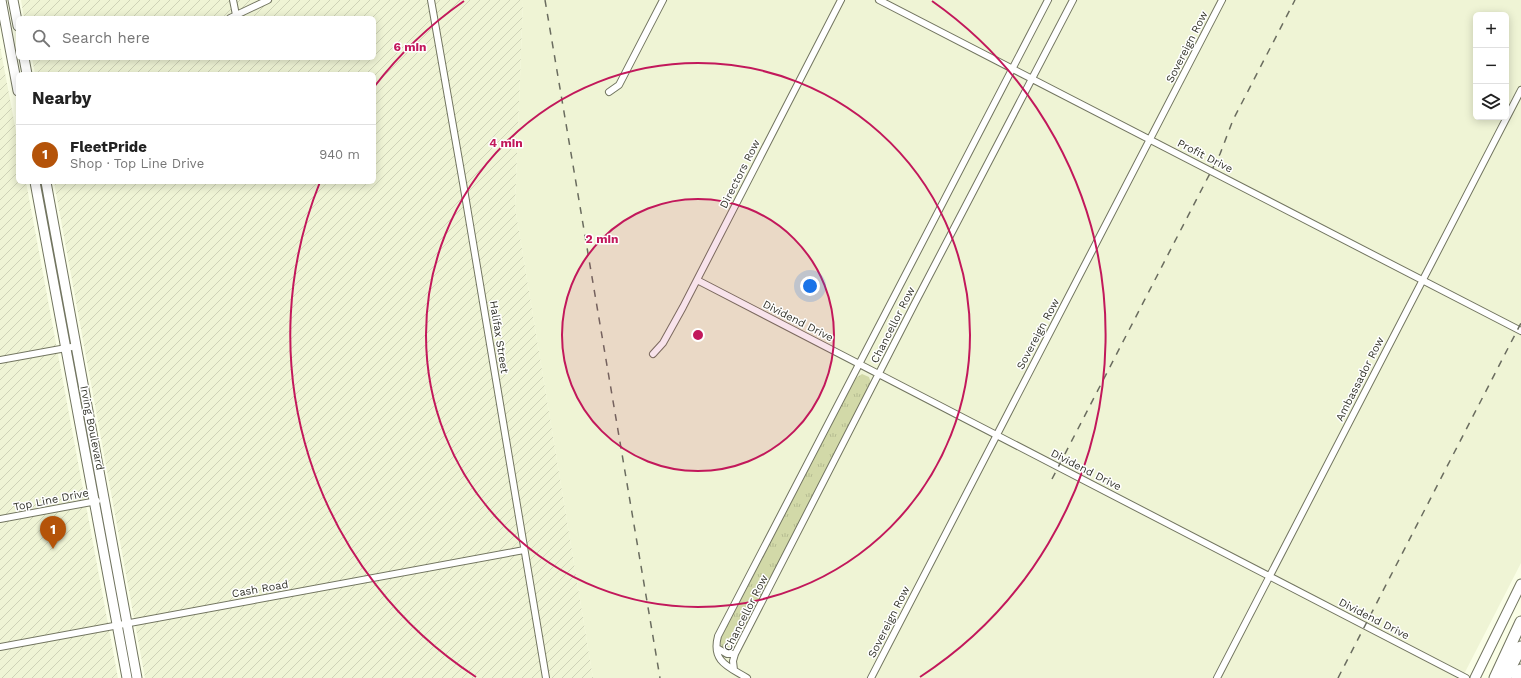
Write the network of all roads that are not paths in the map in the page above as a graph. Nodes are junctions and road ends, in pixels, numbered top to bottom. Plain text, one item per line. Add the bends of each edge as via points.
1 (1, 0) edge
2 (13, 0) edge
3 (233, 0) edge
4 (268, 0) edge
5 (431, 0) edge
6 (663, 0) edge
7 (841, 0) edge
8 (879, 0) edge
9 (1048, 0) edge
10 (1073, 0) edge
11 (1222, 0) edge
12 (16, 16) edge
13 (233, 16) edge
14 (15, 55) edge
15 (24, 60) edge
16 (1012, 68) junction
17 (16, 72) edge
18 (27, 72) edge
19 (1032, 79) junction
20 (1521, 90) edge
21 (609, 92) dead end
22 (1150, 140) junction
23 (47, 185) edge
24 (36, 186) edge
25 (58, 245) junction
26 (47, 248) junction
27 (696, 280) junction
28 (1422, 280) junction
29 (1521, 332) edge
30 (77, 346) junction
31 (66, 349) junction
32 (653, 354) dead end
33 (0, 360) edge
34 (860, 364) junction
35 (879, 374) junction
36 (88, 409) junction
37 (77, 412) junction
38 (996, 436) junction
39 (99, 470) junction
40 (88, 472) junction
41 (105, 500) junction
42 (94, 502) junction
43 (0, 519) edge
44 (111, 534) junction
45 (100, 536) junction
46 (524, 550) junction
47 (115, 557) junction
48 (105, 560) junction
49 (1270, 577) junction
50 (1521, 584) edge
51 (1521, 622) edge
52 (128, 624) junction
53 (117, 626) junction
54 (0, 647) edge
55 (1521, 647) edge
56 (716, 648) junction
57 (735, 654) junction
58 (734, 670) junction
59 (1521, 670) edge
60 (127, 678) edge
61 (137, 678) edge
62 (546, 678) edge
63 (747, 678) edge
64 (871, 678) edge
65 (1217, 678) edge
66 (1466, 678) edge
67 (1475, 678) edge
68 (1495, 678) edge
69 (1505, 678) edge
70 (1517, 678) edge

1 - 14 main road
2 - 12 main road
3 - 13 street
4 - 13 street
5 - 46 street, Halifax Street
6 - 21 street via 619,85
7 - 27 street, Directors Row
8 - 16 street, Profit Drive
9 - 16 street, Chancellor Row
10 - 19 street, Chancellor Row
11 - 22 street, Sovereign Row
14 - 17 main road
15 - 18 main road
16 - 19 street, Profit Drive
16 - 34 street, Chancellor Row
19 - 22 street, Profit Drive
19 - 35 street, Chancellor Row
20 - 28 street, Ambassador Row
22 - 28 street, Profit Drive
22 - 38 street, Sovereign Row
23 - 24 main road
23 - 25 main road, Irving Boulevard
24 - 26 main road, Irving Boulevard
25 - 26 main road
25 - 30 main road, Irving Boulevard
26 - 31 main road, Irving Boulevard
27 - 32 street, Directors Row via 663,343
27 - 34 street, Dividend Drive
28 - 29 street, Profit Drive
28 - 49 street, Ambassador Row
30 - 31 street
30 - 36 main road, Irving Boulevard
31 - 33 street
31 - 37 main road, Irving Boulevard
34 - 35 street, Dividend Drive
34 - 56 street, Chancellor Row via 718,636
35 - 38 street, Dividend Drive
35 - 57 street, Chancellor Row
36 - 37 main road
36 - 39 main road, Irving Boulevard
37 - 40 main road, Irving Boulevard
38 - 49 street, Dividend Drive
38 - 64 street, Sovereign Row
39 - 40 main road
39 - 41 main road, Irving Boulevard
40 - 42 main road, Irving Boulevard
41 - 42 street, Top Line Drive
41 - 44 main road, Irving Boulevard
42 - 43 street, Top Line Drive
42 - 45 main road, Irving Boulevard
44 - 45 main road
44 - 47 main road, Irving Boulevard
45 - 48 main road, Irving Boulevard
46 - 52 street, Cash Road
46 - 62 street, Halifax Street
47 - 48 main road
47 - 52 main road, Irving Boulevard
48 - 53 main road, Irving Boulevard
49 - 65 street, Ambassador Row
49 - 66 street, Dividend Drive
50 - 67 main road
51 - 68 highway
52 - 53 street, Cash Road
52 - 61 main road, Irving Boulevard
53 - 54 street, Cash Road
53 - 60 main road, Irving Boulevard
55 - 69 highway
56 - 57 street via 727,654
56 - 58 street, Chancellor Row via 722,663
57 - 58 street, Chancellor Row
58 - 63 street
59 - 70 highway

